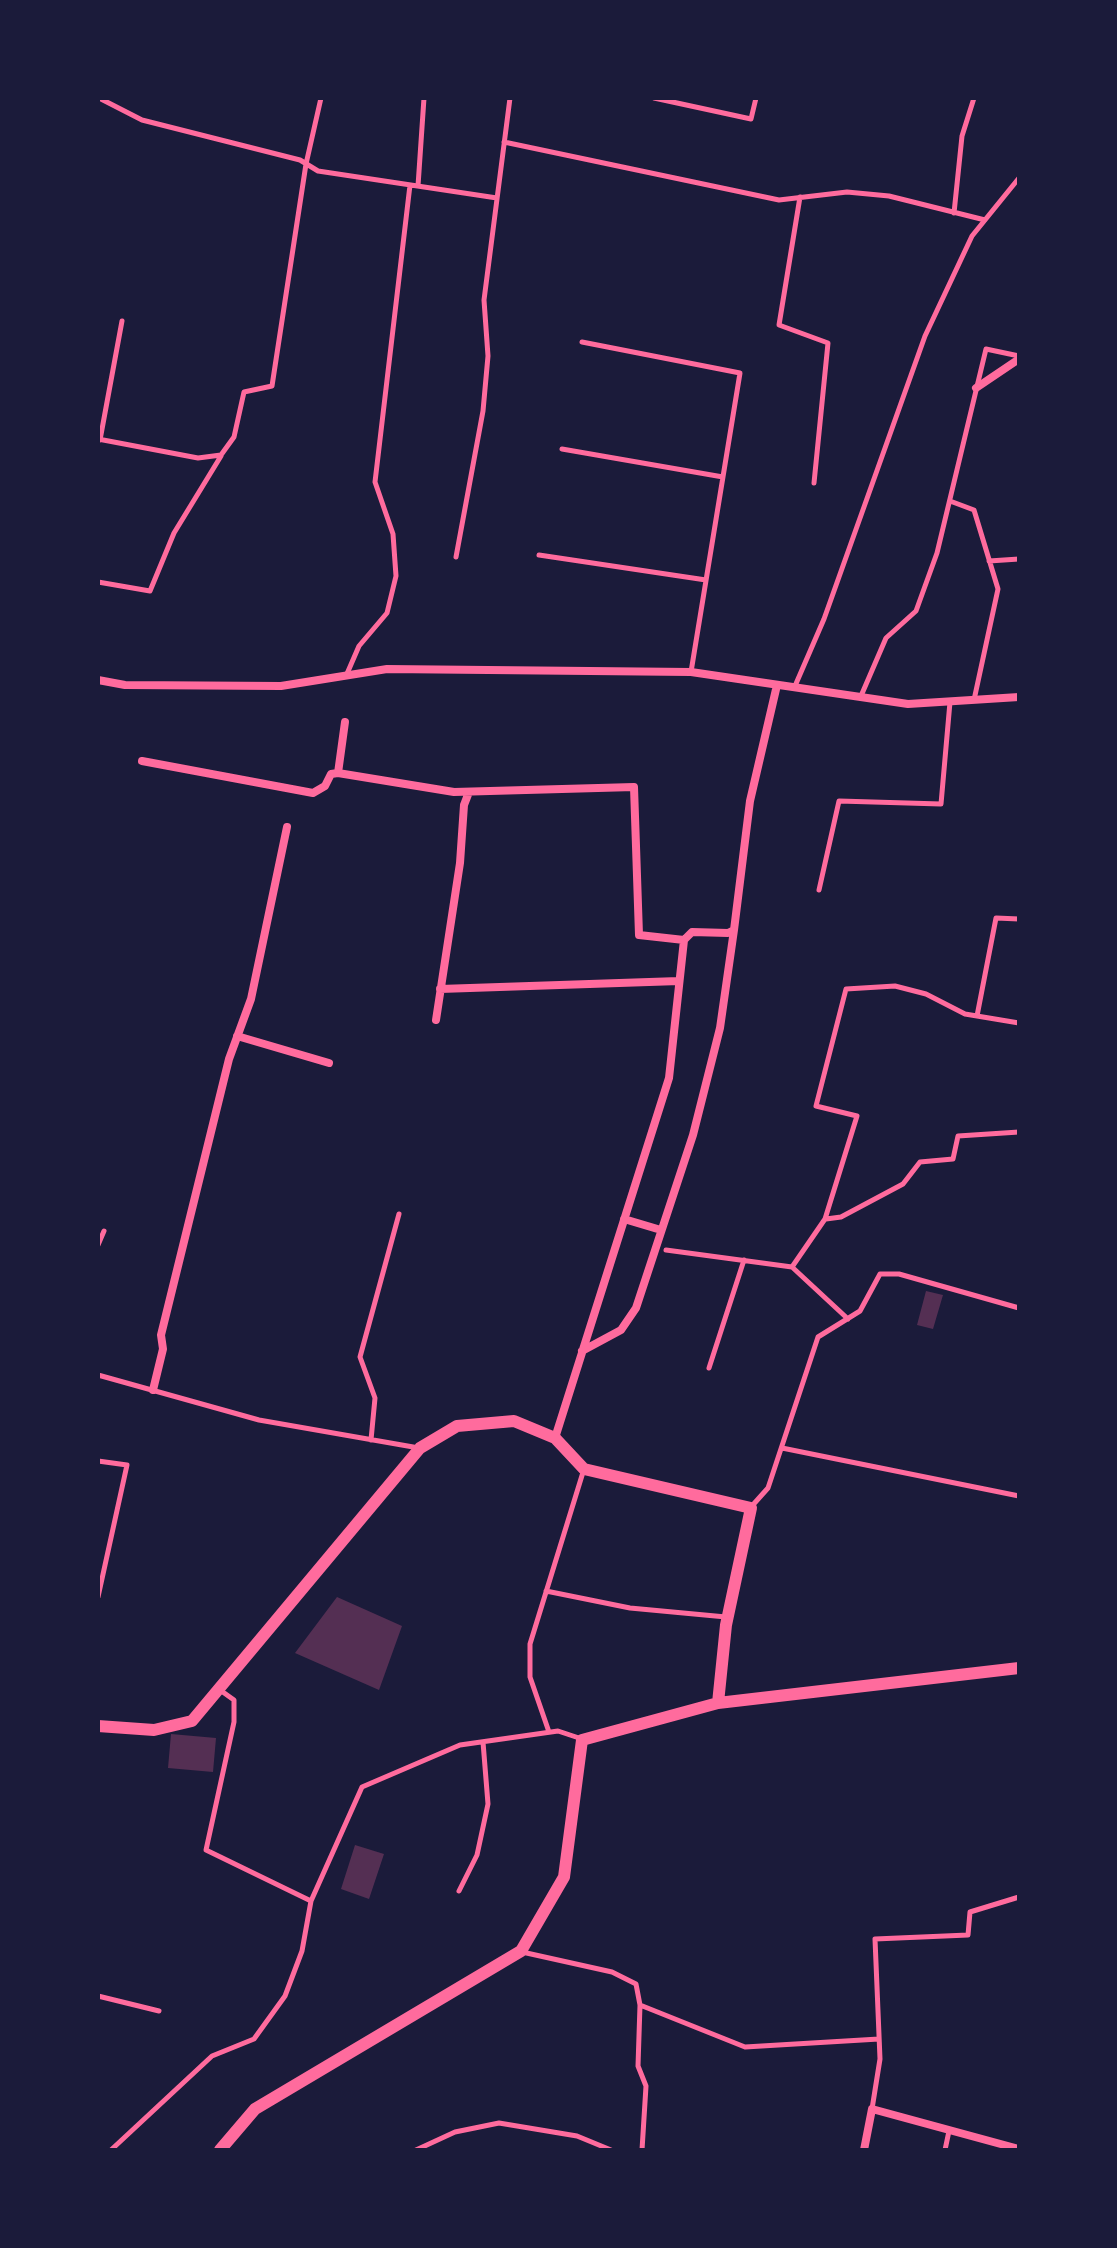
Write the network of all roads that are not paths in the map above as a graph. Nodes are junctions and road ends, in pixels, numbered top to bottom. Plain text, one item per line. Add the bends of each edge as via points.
1 (99, 98) edge
2 (321, 98) edge
3 (424, 98) edge
4 (510, 98) edge
5 (654, 98) edge
6 (756, 98) edge
7 (974, 98) edge
8 (504, 142) junction
9 (306, 164) junction
10 (1019, 178) edge
11 (410, 185) junction
12 (418, 186) junction
13 (800, 197) junction
14 (497, 198) junction
15 (954, 213) junction
16 (985, 220) junction
17 (122, 321) dead end
18 (582, 342) dead end
19 (1019, 358) edge
20 (976, 388) junction
21 (99, 440) edge
22 (562, 449) dead end
23 (221, 455) junction
24 (723, 477) junction
25 (814, 483) dead end
26 (950, 501) junction
27 (539, 555) dead end
28 (456, 557) dead end
29 (1019, 559) edge
30 (989, 561) junction
31 (706, 580) junction
32 (98, 582) edge
33 (691, 672) junction
34 (346, 676) junction
35 (98, 680) edge
36 (777, 685) junction
37 (795, 687) junction
38 (861, 697) junction
39 (1019, 697) edge
40 (974, 700) junction
41 (950, 701) junction
42 (345, 722) dead end
43 (142, 761) dead end
44 (338, 773) junction
45 (469, 792) junction
46 (287, 827) dead end
47 (819, 890) dead end
48 (1019, 919) edge
49 (734, 930) junction
50 (684, 940) junction
51 (679, 981) junction
52 (440, 989) junction
53 (977, 1016) junction
54 (436, 1020) dead end
55 (1019, 1023) edge
56 (237, 1036) junction
57 (329, 1063) dead end
58 (1019, 1132) edge
59 (399, 1214) dead end
60 (624, 1219) junction
61 (825, 1219) junction
62 (661, 1230) junction
63 (104, 1231) dead end
64 (98, 1245) edge
65 (666, 1250) dead end
66 (744, 1260) junction
67 (792, 1267) junction
68 (1019, 1308) edge
69 (848, 1319) junction
70 (582, 1351) junction
71 (709, 1368) dead end
72 (98, 1375) edge
73 (153, 1390) junction
74 (555, 1438) junction
75 (371, 1440) junction
76 (420, 1448) junction
77 (782, 1448) junction
78 (98, 1461) edge
79 (584, 1469) junction
80 (1019, 1496) edge
81 (751, 1508) junction
82 (546, 1591) junction
83 (98, 1597) edge
84 (727, 1617) junction
85 (1019, 1668) edge
86 (218, 1689) junction
87 (718, 1703) junction
88 (98, 1726) edge
89 (549, 1732) junction
90 (582, 1740) junction
91 (483, 1742) junction
92 (459, 1891) dead end
93 (1019, 1897) edge
94 (311, 1901) junction
95 (521, 1951) junction
96 (98, 1996) edge
97 (640, 2005) junction
98 (159, 2011) dead end
99 (879, 2039) junction
100 (872, 2109) junction
101 (949, 2130) junction
102 (1019, 2149) edge
103 (111, 2150) edge
104 (220, 2150) edge
105 (416, 2150) edge
106 (611, 2150) edge
107 (642, 2150) edge
108 (864, 2150) edge
109 (945, 2150) edge

1 - 9 lane via 142,120
2 - 9 lane
3 - 12 lane
4 - 8 lane
5 - 6 lane via 751,119
7 - 15 lane via 962,136
8 - 13 lane via 779,200
8 - 14 lane
9 - 11 lane via 318,171
9 - 23 lane via 272,386 244,392 234,437
10 - 16 lane
11 - 12 lane
11 - 34 lane via 375,482 393,534 396,576 387,613 359,646
12 - 14 lane
13 - 15 lane via 861,193
13 - 25 lane via 779,325 828,343
14 - 28 lane via 484,300 488,356 483,411
15 - 16 lane
16 - 37 lane via 972,236 925,336
17 - 21 lane
18 - 24 lane via 740,373
19 - 20 street
19 - 20 lane via 986,349
20 - 26 lane
21 - 23 lane via 198,458
22 - 24 lane
23 - 32 lane via 174,533 150,591
24 - 31 lane
26 - 30 lane via 974,510
26 - 38 lane via 916,611 886,638
27 - 31 lane
29 - 30 lane
30 - 40 lane via 998,589
31 - 33 lane
33 - 34 street via 387,669
33 - 36 street
34 - 35 street via 281,686 125,685
36 - 37 street
36 - 49 street via 750,801
37 - 38 street
38 - 41 street via 908,704
39 - 40 street
40 - 41 street
41 - 47 lane via 941,804 839,801
42 - 44 street
43 - 44 street via 313,793
44 - 45 street
45 - 50 street via 634,787 639,935
45 - 52 street
46 - 56 street via 251,999
48 - 53 lane via 996,918
49 - 50 street via 692,932
49 - 62 street via 720,1028 693,1135
50 - 51 street
51 - 52 street
51 - 60 street via 669,1078
52 - 54 street
53 - 55 lane
53 - 61 lane via 895,986 846,989 816,1106 857,1116
56 - 57 street
56 - 73 street via 165,1320
58 - 61 lane via 958,1136 953,1159 920,1162 903,1184 841,1217
59 - 75 lane via 360,1357 375,1398
60 - 62 street
60 - 70 street
61 - 67 lane
62 - 70 street via 636,1308 621,1330
63 - 64 lane
65 - 66 lane
66 - 67 lane
66 - 71 lane
67 - 69 lane
68 - 69 lane via 899,1274 880,1274 860,1311
69 - 77 lane via 818,1337
70 - 74 street
72 - 73 lane
73 - 75 lane via 259,1420
74 - 76 street via 514,1421 457,1426
74 - 79 street
75 - 76 lane
76 - 86 street
77 - 80 lane
77 - 81 lane via 768,1488
78 - 83 lane via 127,1465
79 - 81 street
79 - 82 lane
81 - 84 street
82 - 84 lane via 630,1608
82 - 89 lane via 530,1644 530,1677
84 - 87 street
85 - 87 street
86 - 88 street via 192,1721 154,1730
86 - 94 lane via 234,1700 234,1722 206,1850
87 - 90 street
89 - 90 lane
89 - 91 lane
90 - 95 street via 564,1877
91 - 92 lane via 488,1804 477,1855
91 - 94 lane via 460,1745 362,1787
93 - 99 lane via 970,1912 968,1935 875,1939
94 - 103 lane via 302,1951 285,1996 254,2039 212,2056
95 - 97 lane via 612,1972 636,1984
95 - 104 street via 255,2109
96 - 98 lane
97 - 99 lane via 745,2047
97 - 107 lane via 638,2066 646,2086
99 - 100 lane
100 - 101 street
100 - 108 street
101 - 102 street
101 - 109 lane
105 - 106 lane via 455,2132 499,2123 577,2136

